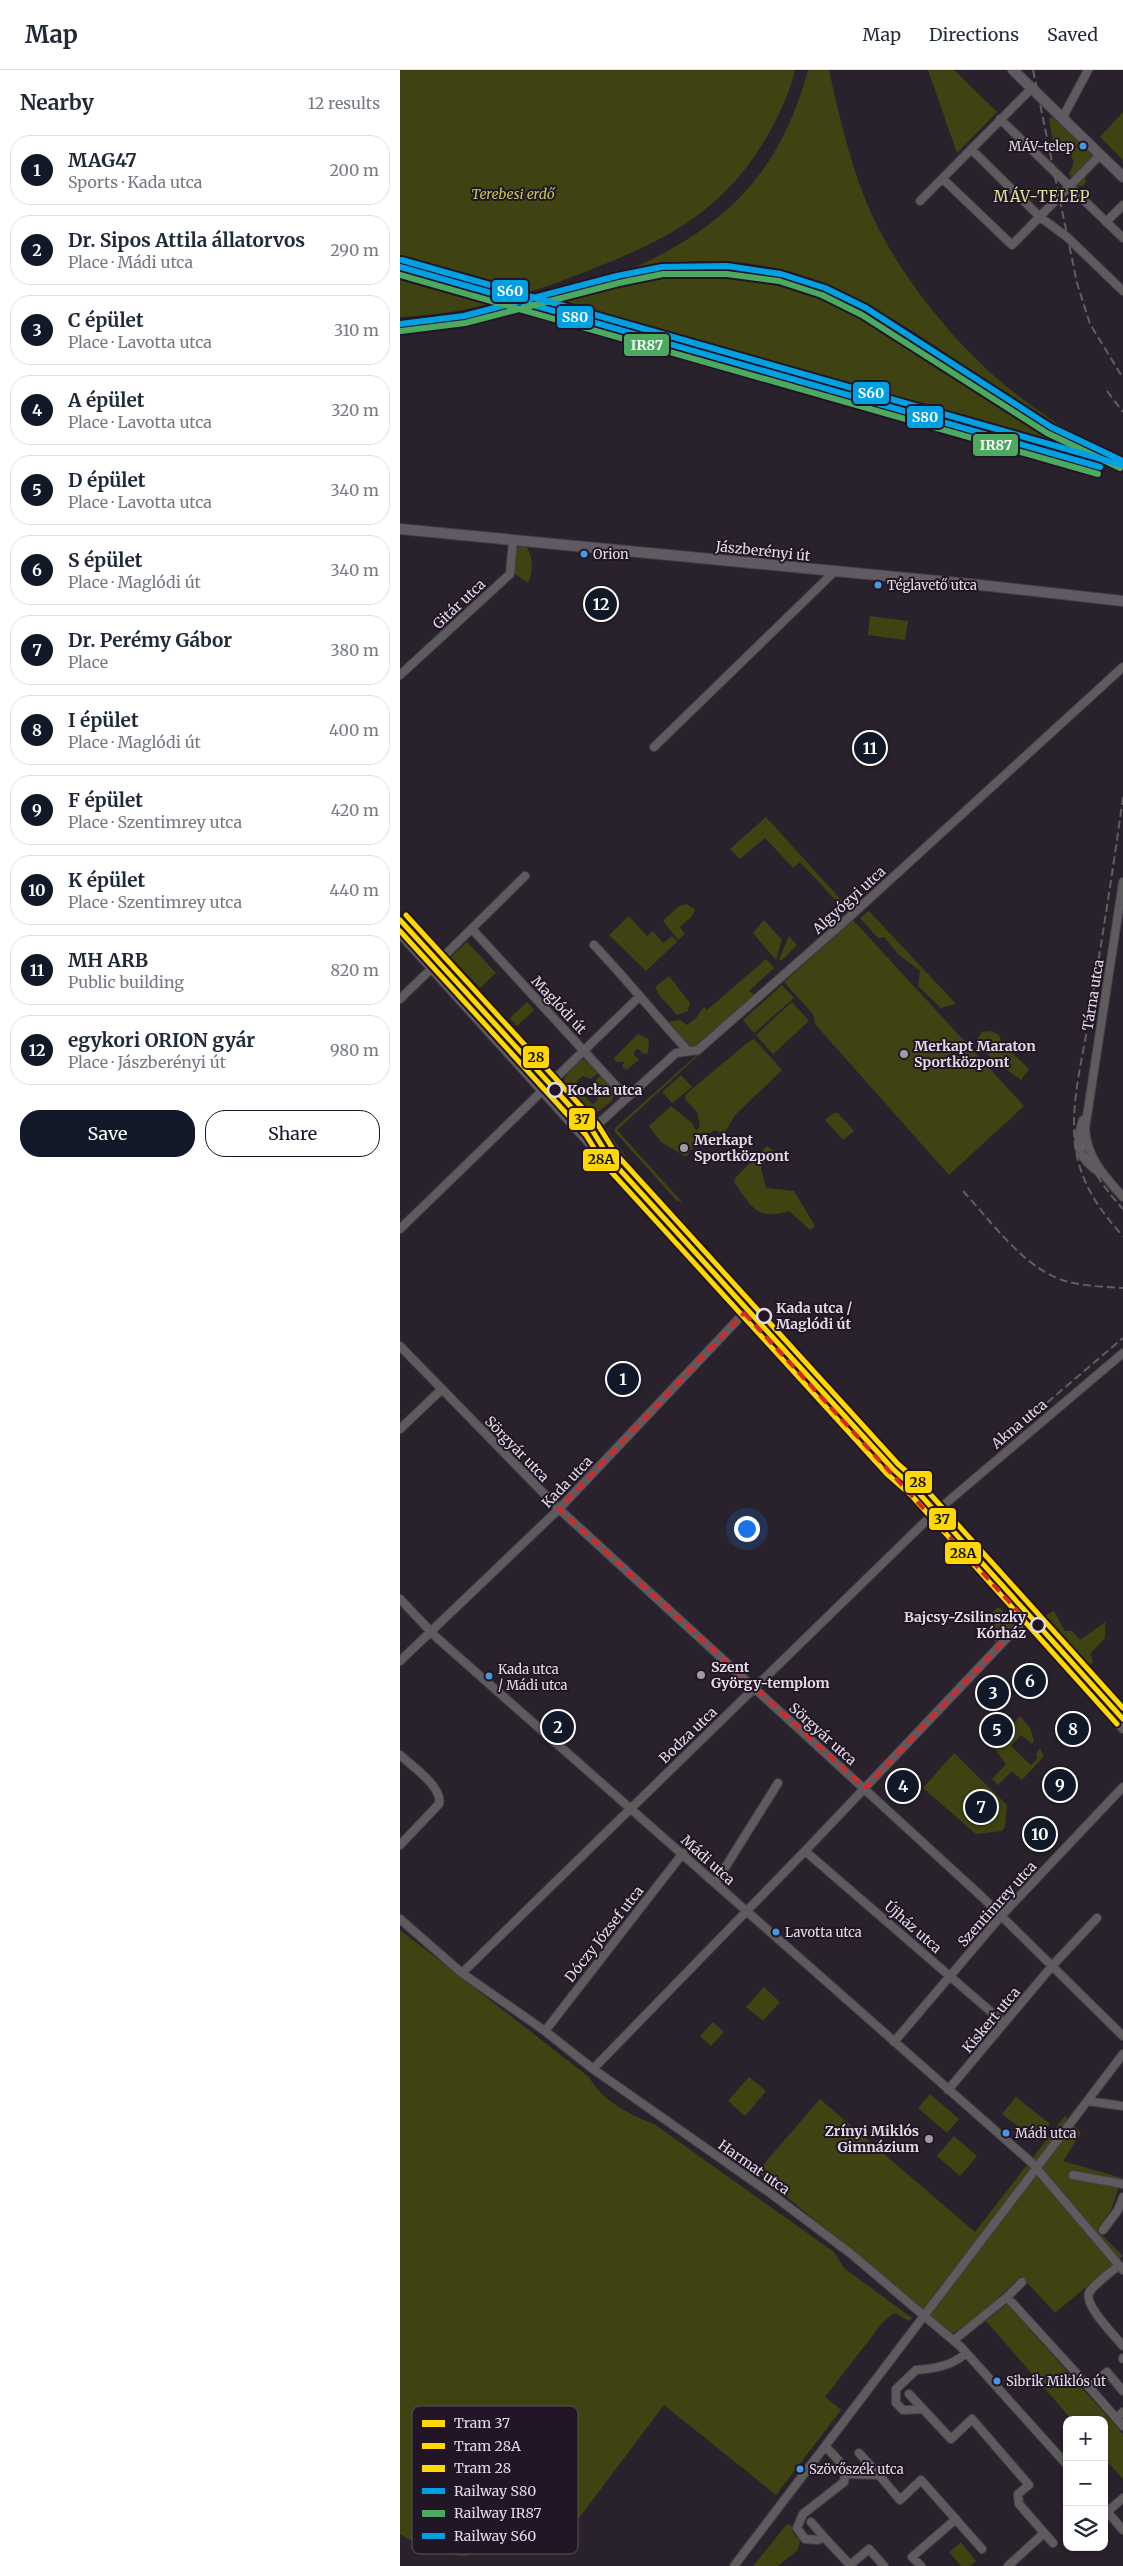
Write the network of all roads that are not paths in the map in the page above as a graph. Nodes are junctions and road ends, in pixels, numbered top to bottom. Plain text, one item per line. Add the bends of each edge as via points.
1 (1013, 70) edge
2 (1088, 70) edge
3 (1032, 88) junction
4 (1063, 117) junction
5 (1000, 119) junction
6 (971, 149) junction
7 (1100, 155) junction
8 (1123, 177) edge
9 (943, 178) junction
10 (1069, 187) junction
11 (920, 201) dead end
12 (1123, 205) edge
13 (1040, 217) junction
14 (1106, 222) junction
15 (1123, 238) edge
16 (1123, 291) edge
17 (400, 529) edge
18 (513, 540) junction
19 (834, 572) junction
20 (1123, 601) edge
21 (1123, 667) edge
22 (400, 675) edge
23 (654, 747) dead end
24 (525, 876) dead end
25 (1123, 882) edge
26 (472, 929) junction
27 (400, 934) edge
28 (594, 945) dead end
29 (446, 954) dead end
30 (432, 968) junction
31 (639, 997) junction
32 (400, 999) edge
33 (584, 1050) junction
34 (688, 1052) junction
35 (541, 1090) junction
36 (627, 1098) junction
37 (584, 1137) junction
38 (1123, 1197) edge
39 (400, 1229) edge
40 (744, 1313) junction
41 (400, 1346) edge
42 (1123, 1353) edge
43 (442, 1389) junction
44 (400, 1429) edge
45 (559, 1509) junction
46 (932, 1515) junction
47 (400, 1598) edge
48 (1024, 1619) junction
49 (431, 1632) junction
50 (400, 1661) edge
51 (754, 1689) junction
52 (1123, 1729) edge
53 (400, 1755) edge
54 (778, 1783) dead end
55 (1123, 1787) edge
56 (865, 1788) junction
57 (631, 1808) junction
58 (400, 1845) edge
59 (805, 1851) junction
60 (683, 1853) junction
61 (716, 1882) junction
62 (745, 1911) junction
63 (1001, 1916) junction
64 (1097, 1918) dead end
65 (400, 1919) edge
66 (1052, 1966) junction
67 (462, 1973) junction
68 (951, 1976) junction
69 (1004, 2023) junction
70 (546, 2031) junction
71 (1123, 2036) edge
72 (894, 2042) junction
73 (1123, 2054) edge
74 (593, 2069) junction
75 (948, 2090) junction
76 (1088, 2100) junction
77 (1123, 2106) edge
78 (1037, 2169) junction
79 (1073, 2175) dead end
80 (1123, 2184) edge
81 (1123, 2197) edge
82 (1103, 2230) dead end
83 (1121, 2267) edge
84 (1022, 2282) dead end
85 (1007, 2297) junction
86 (924, 2315) junction
87 (954, 2340) junction
88 (1123, 2346) edge
89 (964, 2356) dead end
90 (1089, 2387) junction
91 (1123, 2390) edge
92 (909, 2394) dead end
93 (923, 2409) junction
94 (1123, 2412) edge
95 (1116, 2418) junction
96 (1123, 2426) edge
97 (826, 2447) junction
98 (859, 2453) dead end
99 (1063, 2461) edge
100 (845, 2474) junction
101 (879, 2475) junction
102 (1123, 2498) edge
103 (1108, 2509) edge
104 (1108, 2512) edge
105 (956, 2519) junction
106 (811, 2522) dead end
107 (1123, 2530) edge
108 (1044, 2533) junction
109 (824, 2536) junction
110 (1053, 2543) dead end
111 (982, 2549) dead end
112 (734, 2566) edge
113 (850, 2566) edge
114 (884, 2566) edge
115 (921, 2566) edge
116 (1008, 2566) edge

1 - 3 main road
2 - 4 street
3 - 4 main road
3 - 5 street
4 - 7 main road
5 - 6 street
5 - 10 street
6 - 9 street
6 - 13 street
7 - 8 main road
7 - 10 street
9 - 11 street
9 - 13 street via 1012,245
10 - 13 street
10 - 14 street
12 - 14 street
13 - 16 street via 1067,236
14 - 15 street
17 - 18 main road, Jászberényi út
18 - 19 main road, Jászberényi út
18 - 22 street, Gitár utca via 510,574
19 - 20 main road, Jászberényi út
19 - 23 street
21 - 34 street, Algyógyi utca via 838,927 698,1050
24 - 26 street
25 - 38 street, Tárna utca via 1079,1146 1086,1163 1102,1174
26 - 29 street
26 - 33 street, Maglódi út
27 - 30 street
28 - 31 street via 630,982
30 - 32 street
30 - 35 street
31 - 33 street
31 - 34 street
33 - 35 street
33 - 36 street, Maglódi út
34 - 36 street, Algyógyi utca via 676,1053
35 - 37 street
35 - 39 street
36 - 37 street, Algyógyi utca
37 - 40 street
40 - 45 street, Kada utca
40 - 46 street
41 - 43 street, Sörgyár utca
42 - 46 street, Akna utca
43 - 44 street
43 - 45 street, Sörgyár utca
45 - 49 street, Kada utca
45 - 51 street, Sörgyár utca
46 - 48 street
46 - 51 street, Bodza utca
47 - 49 street, Mádi utca
48 - 52 street
48 - 56 street
49 - 50 street, Kada utca
49 - 57 street, Mádi utca
51 - 56 street, Sörgyár utca
51 - 57 street, Bodza utca
53 - 58 street via 437,1790 439,1804
54 - 61 street
55 - 63 street, Szentimrey utca
56 - 59 street
56 - 63 street, Sörgyár utca
57 - 60 street, Mádi utca
57 - 67 street, Bodza utca
59 - 62 street
59 - 68 street, Újház utca
60 - 61 street, Mádi utca
60 - 70 street, Dóczy József utca
61 - 62 street, Mádi utca
62 - 72 street, Mádi utca
62 - 74 street
63 - 66 street, Sörgyár utca
63 - 68 street, Szentimrey utca
64 - 66 street, Kiskert utca
65 - 67 street, Harmat utca
66 - 69 street, Kiskert utca
66 - 71 street, Sörgyár utca
67 - 70 street, Harmat utca
68 - 69 street, Újház utca
68 - 72 street, Szentimrey utca
69 - 75 street, Kiskert utca
70 - 74 street, Harmat utca
72 - 75 street, Mádi utca
73 - 76 street
74 - 86 street, Harmat utca via 770,2193 850,2253
75 - 78 street, Mádi utca
76 - 77 street
76 - 78 street
78 - 83 street, Mádi utca
78 - 86 street
79 - 80 street
81 - 82 street
83 - 88 street via 1090,2291 1088,2299
84 - 85 street
85 - 87 street
85 - 90 street
86 - 87 street, Harmat utca
86 - 97 street
87 - 99 street, Harmat utca
89 - 93 street via 932,2369 916,2370 896,2389 896,2403 903,2410
90 - 91 street via 1106,2372
90 - 95 street
92 - 93 street
93 - 108 street via 951,2439 972,2419 1029,2485 1018,2494 1019,2504
94 - 95 street
95 - 96 street
97 - 100 street via 842,2464
97 - 112 street
98 - 101 street
100 - 101 street
100 - 109 street via 842,2484 804,2514 798,2523 798,2532 806,2539 818,2540
101 - 105 street via 900,2500 921,2480
102 - 103 street
104 - 107 street
105 - 111 street
105 - 115 street via 912,2557
106 - 109 street
108 - 110 street
108 - 116 street
109 - 113 street
113 - 114 street via 870,2550

